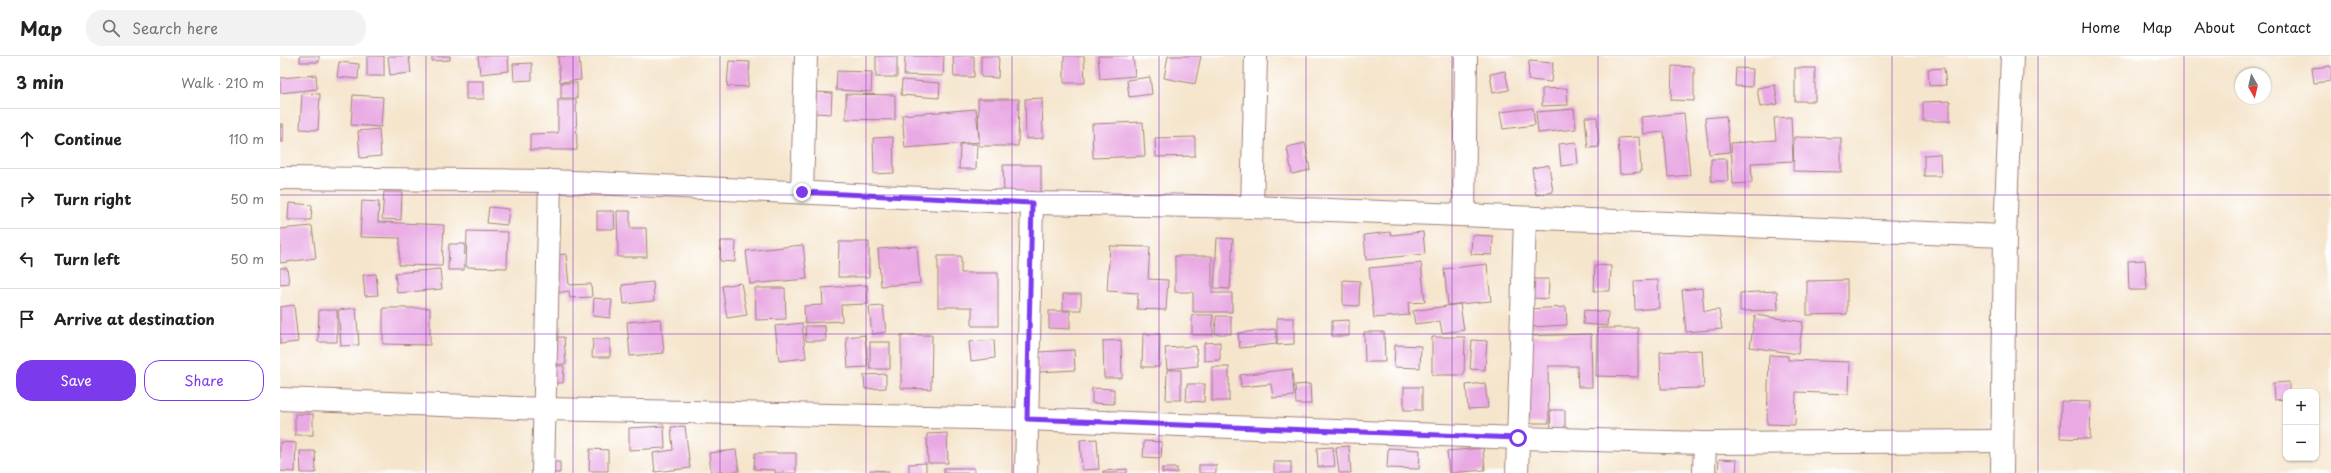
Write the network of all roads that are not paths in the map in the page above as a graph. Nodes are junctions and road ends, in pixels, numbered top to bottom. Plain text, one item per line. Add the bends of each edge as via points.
1 (806, 56) edge
2 (1256, 56) edge
3 (1466, 56) edge
4 (2012, 56) edge
5 (280, 178) edge
6 (550, 181) junction
7 (802, 192) junction
8 (1032, 203) junction
9 (1252, 207) junction
10 (1464, 215) junction
11 (1525, 218) junction
12 (2005, 236) junction
13 (280, 398) edge
14 (546, 409) junction
15 (1027, 419) junction
16 (1518, 438) junction
17 (2002, 441) junction
18 (1705, 443) junction
19 (543, 473) edge
20 (1026, 473) edge
21 (1517, 473) edge
22 (1704, 473) edge
23 (2002, 473) edge

1 - 7 street
2 - 9 street
3 - 10 street
4 - 12 street
5 - 6 street
6 - 7 street
6 - 14 street
7 - 8 street
8 - 9 street
8 - 15 street
9 - 10 street
10 - 11 street
11 - 12 street
11 - 16 street
12 - 17 street
13 - 14 street
14 - 15 street
14 - 19 street
15 - 16 street
15 - 20 street
16 - 18 street
16 - 21 street
17 - 18 street
17 - 23 street
18 - 22 street

